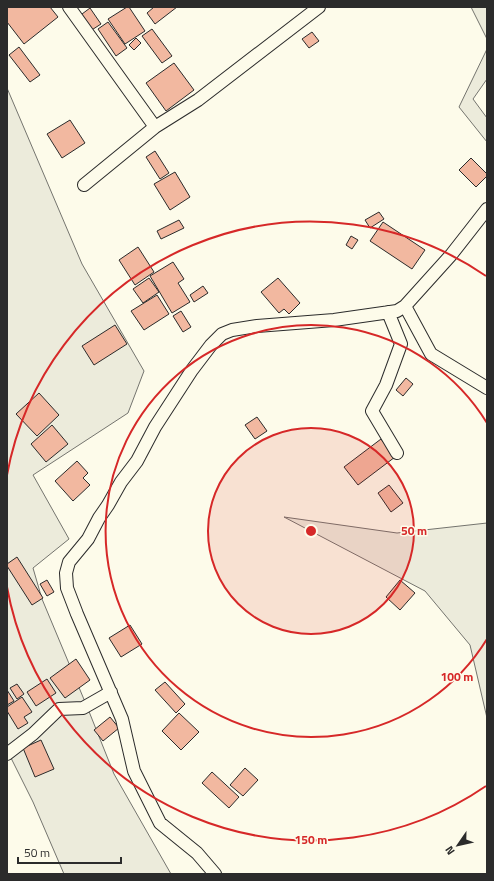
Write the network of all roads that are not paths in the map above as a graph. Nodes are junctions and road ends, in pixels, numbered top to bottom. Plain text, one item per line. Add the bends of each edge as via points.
1 (69, 7) edge
2 (319, 7) edge
3 (155, 127) junction
4 (84, 185) dead end
5 (487, 209) edge
6 (405, 306) junction
7 (388, 312) junction
8 (487, 388) edge
9 (397, 453) dead end
10 (111, 692) junction
11 (7, 754) edge
12 (215, 874) edge

1 - 3 street
2 - 3 street via 198,100
3 - 4 street
5 - 6 street
6 - 7 street via 398,311
6 - 8 street via 431,354
7 - 9 street via 401,344 386,385 372,411
7 - 10 street via 232,330 222,334 211,345 192,370 155,427 138,461 121,482 88,540 69,562 66,573 67,588
10 - 11 street via 83,708 59,709
10 - 12 street via 122,719 134,771 160,823 197,853

